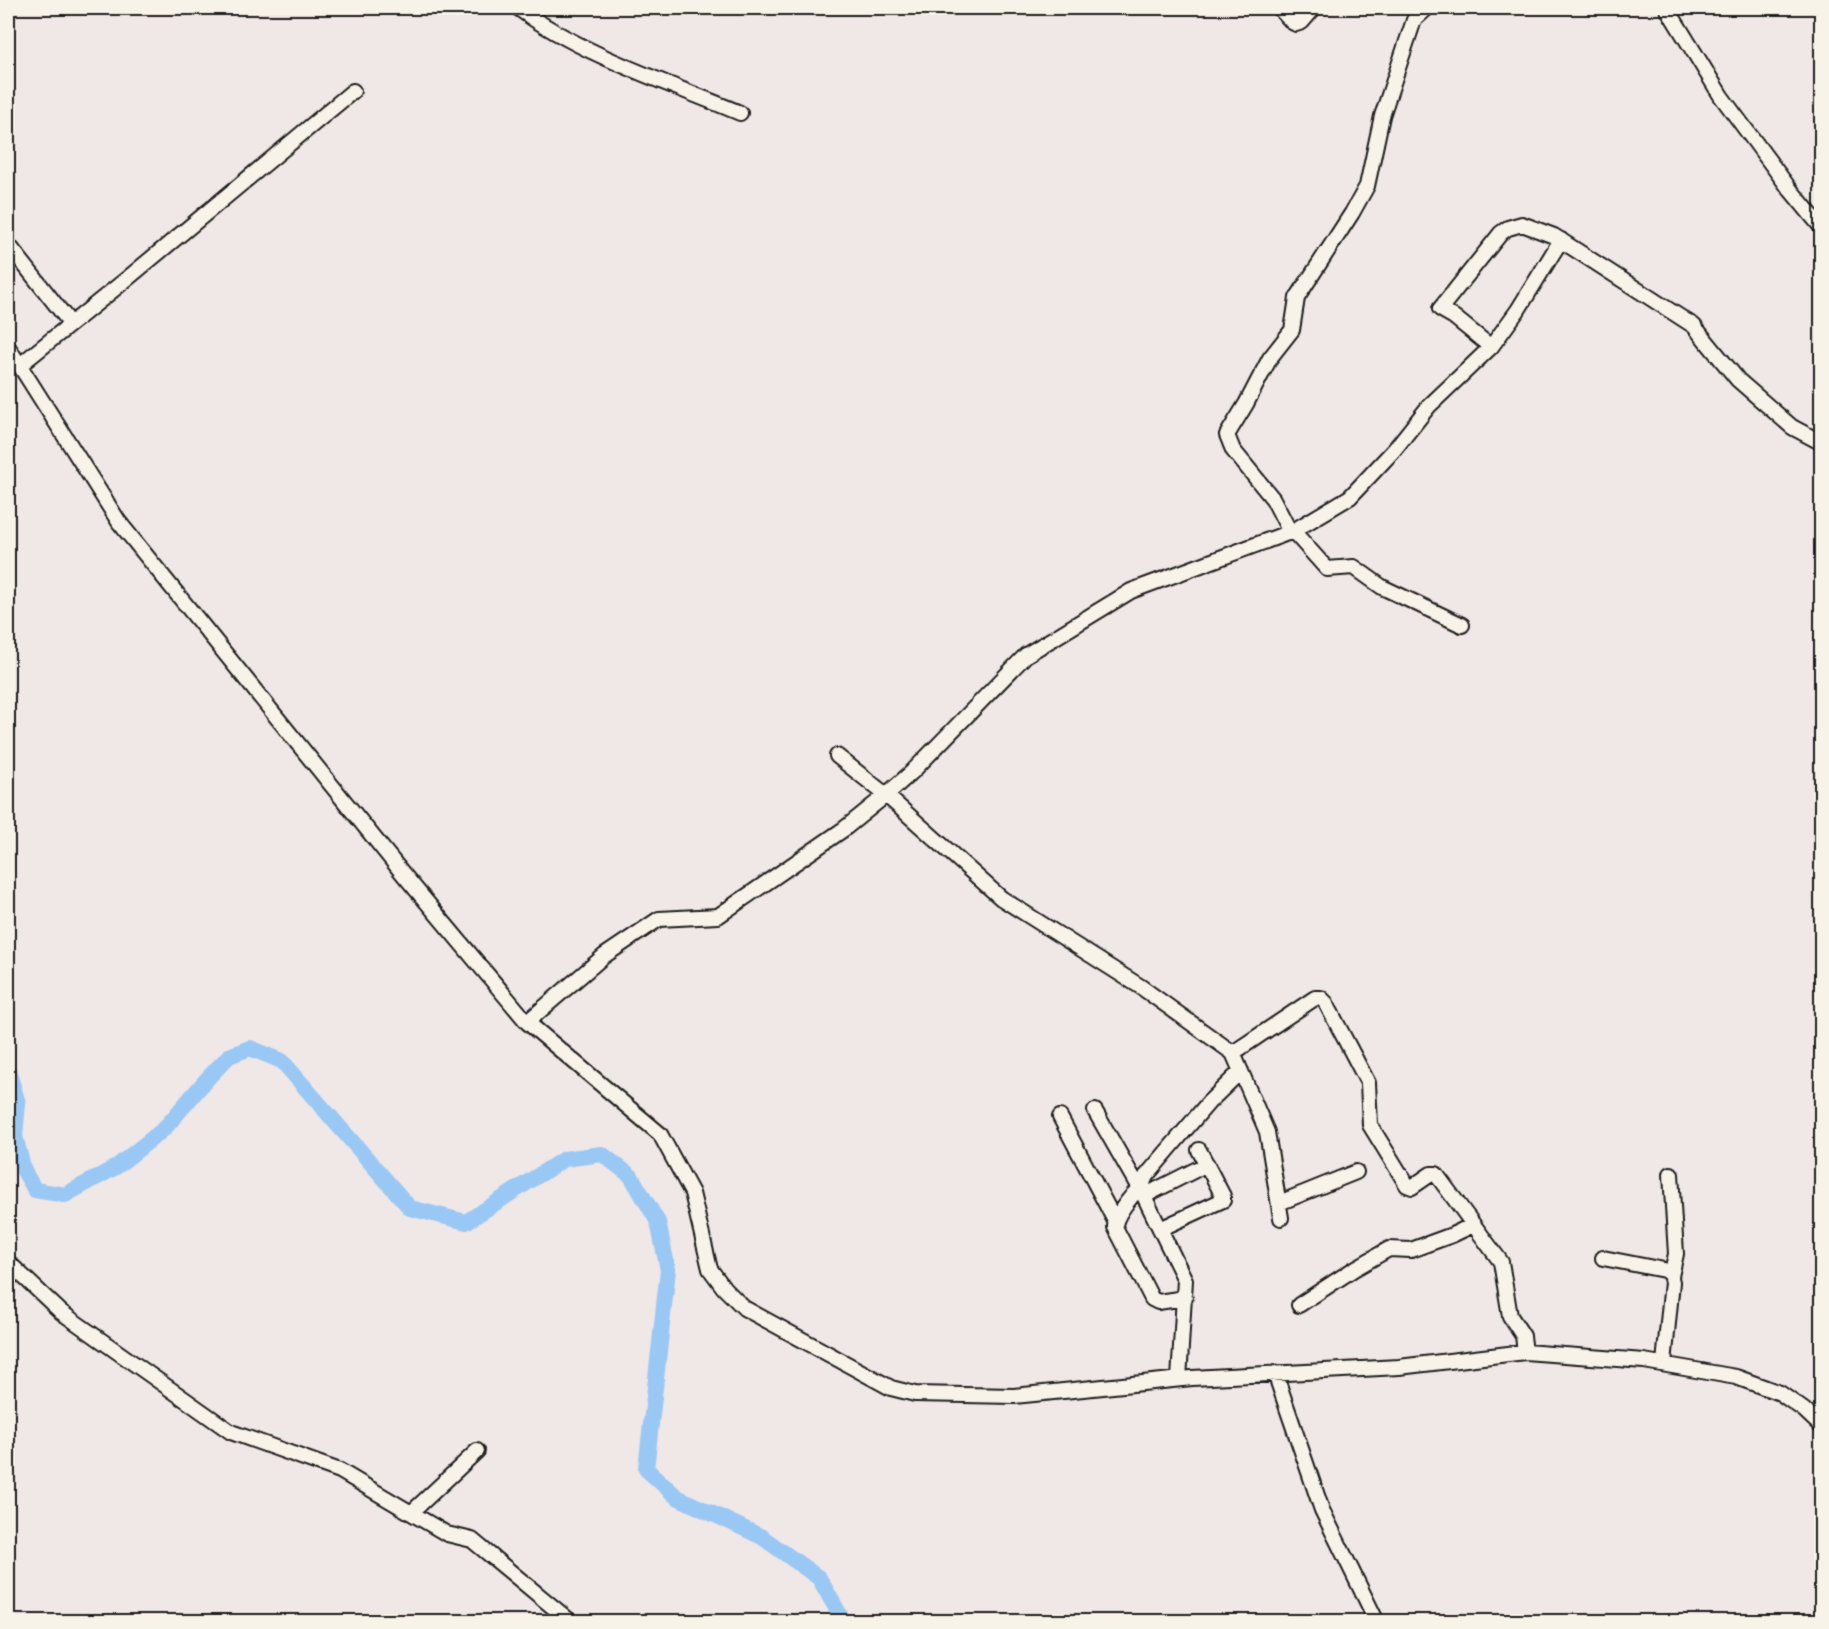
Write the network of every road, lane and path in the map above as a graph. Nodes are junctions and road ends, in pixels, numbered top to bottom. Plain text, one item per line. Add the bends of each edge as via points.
1 (518, 8) edge
2 (1279, 8) edge
3 (1314, 8) edge
4 (1427, 8) edge
5 (1667, 8) edge
6 (353, 91) dead end
7 (740, 113) dead end
8 (1821, 228) edge
9 (1561, 240) junction
10 (8, 244) edge
11 (71, 324) junction
12 (8, 347) edge
13 (1491, 347) junction
14 (20, 365) junction
15 (1821, 443) edge
16 (1291, 531) junction
17 (1462, 625) dead end
18 (837, 756) dead end
19 (886, 795) junction
20 (527, 1022) junction
21 (1233, 1053) junction
22 (1241, 1071) junction
23 (1095, 1111) dead end
24 (1060, 1117) dead end
25 (1199, 1150) dead end
26 (1207, 1164) junction
27 (1356, 1172) dead end
28 (1671, 1174) dead end
29 (1142, 1189) junction
30 (1279, 1203) junction
31 (1281, 1218) dead end
32 (1115, 1221) junction
33 (1473, 1225) junction
34 (1160, 1229) junction
35 (1603, 1258) dead end
36 (8, 1262) edge
37 (1671, 1276) junction
38 (1185, 1298) junction
39 (1299, 1305) dead end
40 (1525, 1352) junction
41 (1664, 1363) junction
42 (1275, 1373) junction
43 (1179, 1379) junction
44 (1821, 1427) edge
45 (477, 1451) dead end
46 (411, 1513) junction
47 (572, 1622) edge
48 (1377, 1622) edge

1 - 7 street via 586,49
2 - 3 street via 1296,24
4 - 16 street via 1414,20 1382,116 1366,186 1297,298 1292,330 1270,358 1227,435 1233,450 1273,499
5 - 8 street via 1722,96
6 - 11 street
9 - 13 street
9 - 13 street via 1522,224 1508,228 1440,309
9 - 15 street via 1694,326 1738,380 1792,427
10 - 11 street
11 - 14 street
12 - 14 street
13 - 16 street via 1429,405 1350,497
14 - 20 street via 119,522
16 - 17 street via 1327,569 1354,567 1382,587
16 - 19 street via 1131,591 1026,654
18 - 19 street
19 - 20 street via 844,829 718,916 659,919 632,936
19 - 21 street via 1001,898 1141,987
20 - 43 street via 660,1134 692,1193 710,1269 744,1308 801,1340 891,1388 915,1394 1014,1396
21 - 22 street
21 - 33 street via 1315,998 1321,998 1368,1083 1370,1125 1407,1185 1412,1187 1436,1174
22 - 29 street via 1146,1176
22 - 30 street via 1267,1132
23 - 29 street
24 - 32 street
25 - 26 street
26 - 29 street
26 - 34 street via 1223,1200
27 - 30 street
28 - 37 street via 1676,1254
29 - 32 street
29 - 34 street
30 - 31 street
32 - 38 street via 1153,1300
33 - 39 street via 1411,1250 1389,1249
33 - 40 street via 1501,1262 1510,1316 1523,1336
34 - 38 street via 1183,1276
35 - 37 street via 1664,1270
36 - 46 street via 61,1312 231,1432 340,1471
37 - 41 street
38 - 43 street
40 - 41 street
40 - 42 street via 1399,1367
41 - 44 street via 1736,1377 1780,1393
42 - 43 street
42 - 48 street via 1322,1510
45 - 46 street
46 - 47 street via 447,1534 472,1540

